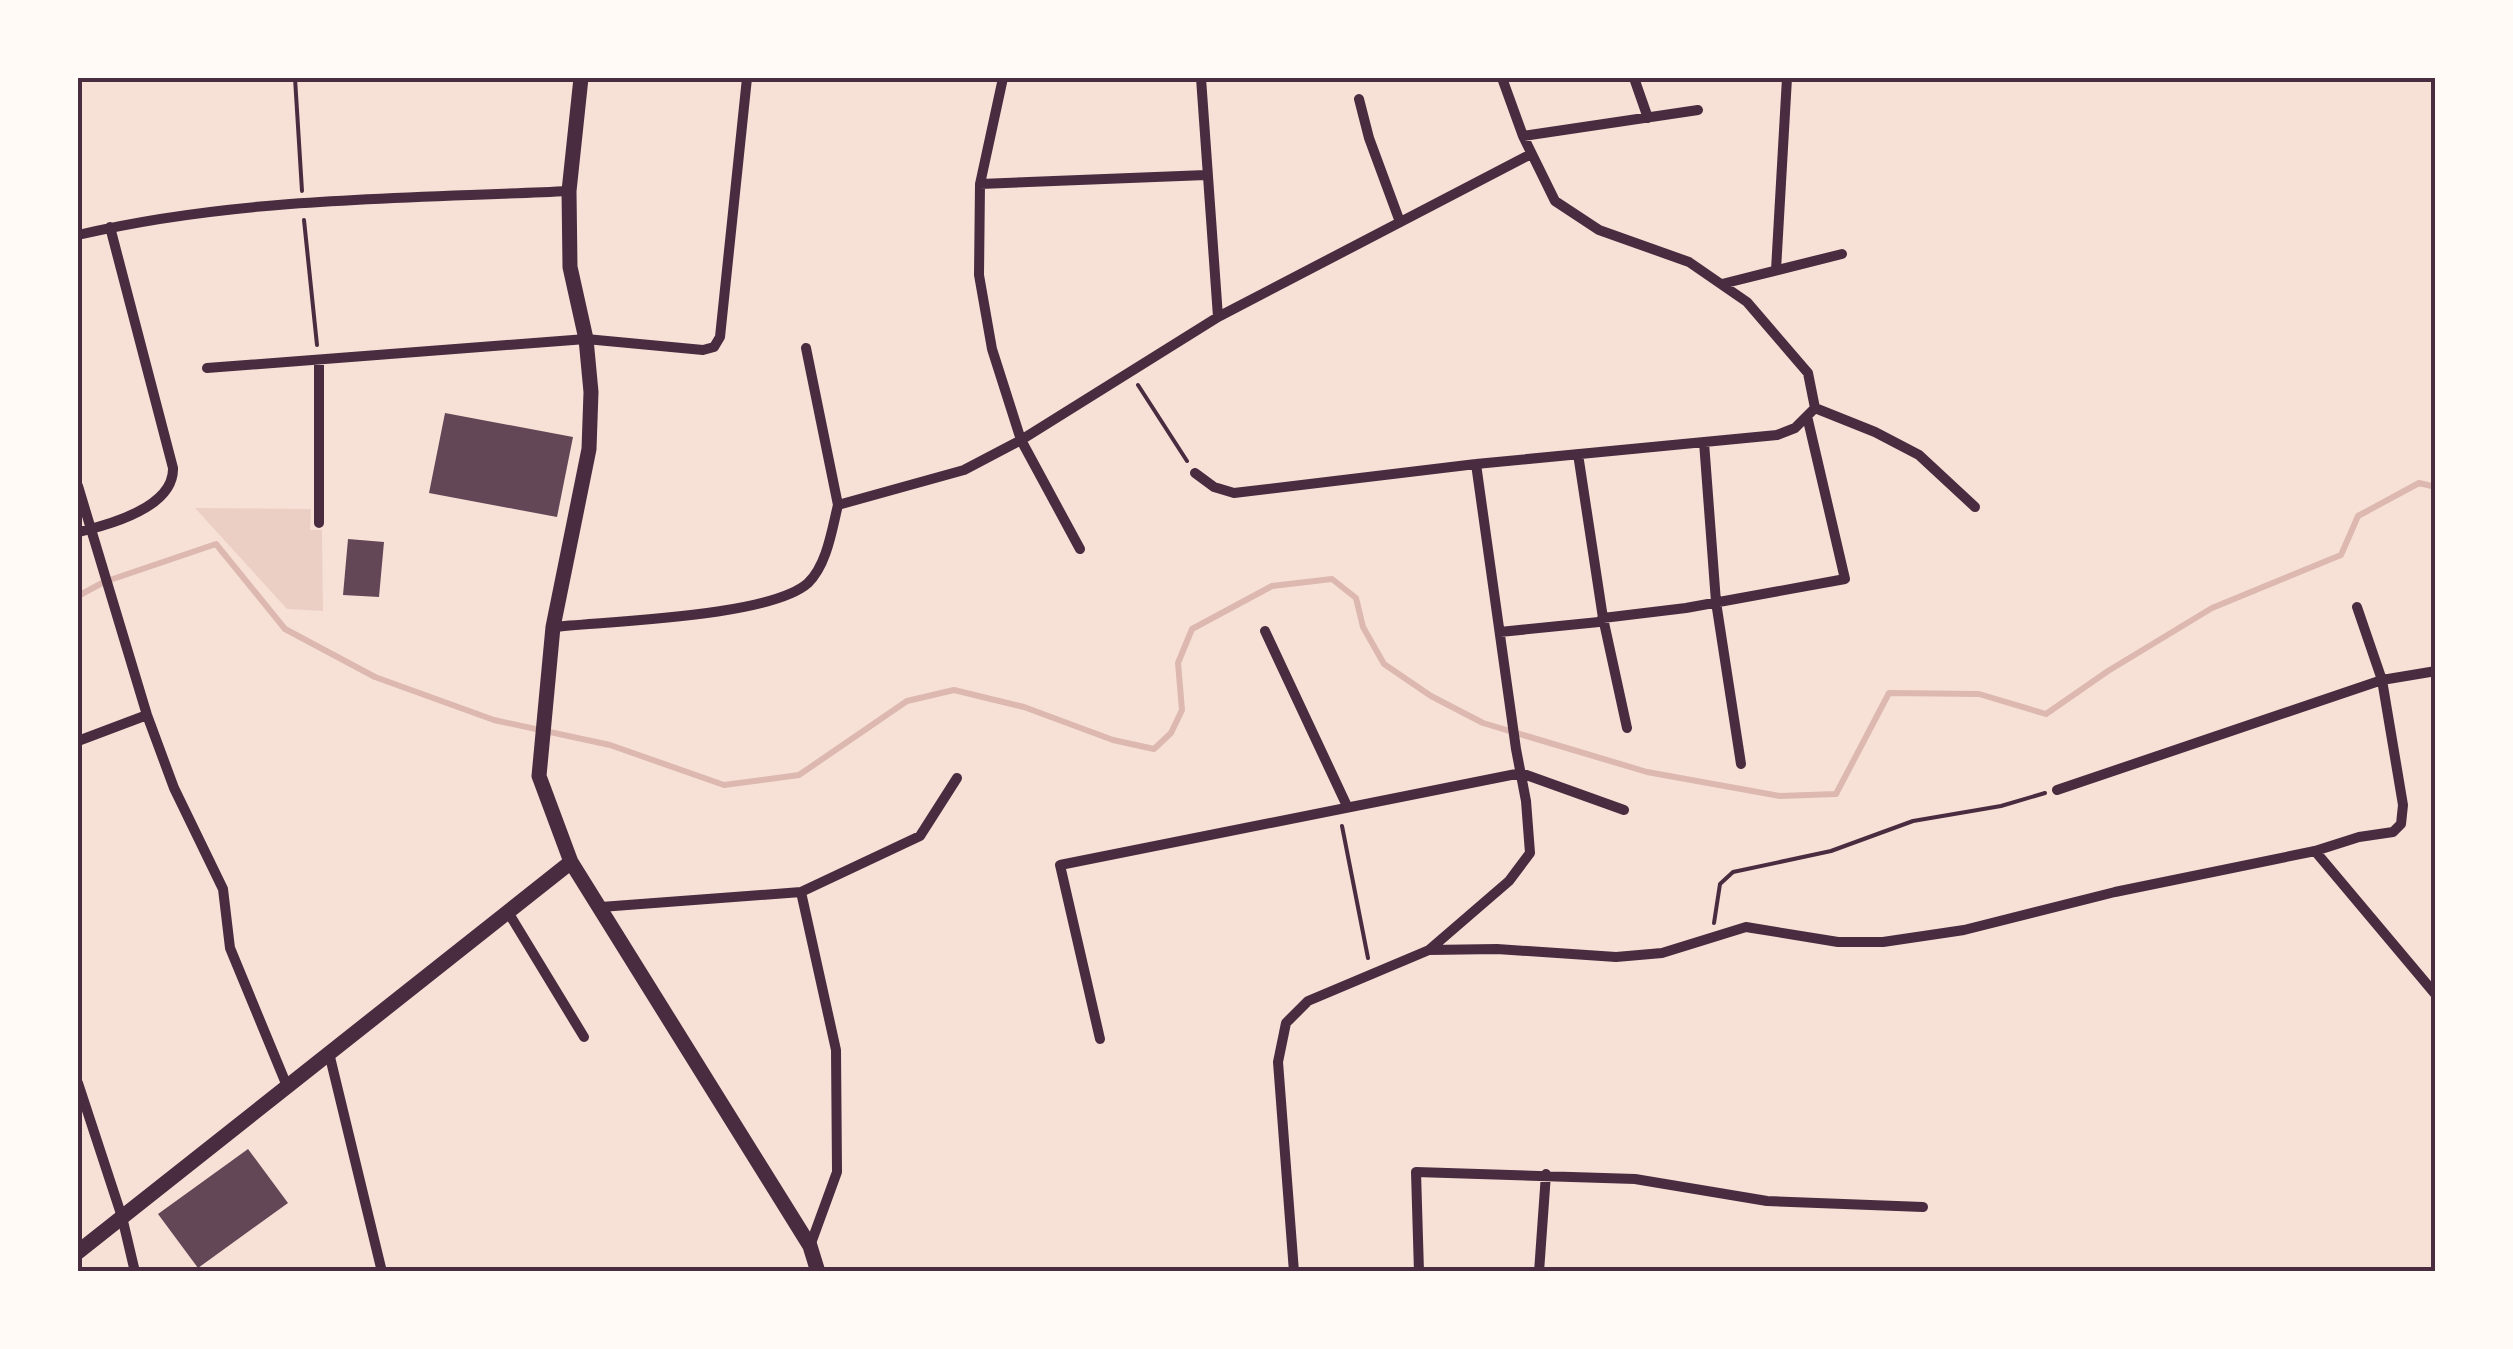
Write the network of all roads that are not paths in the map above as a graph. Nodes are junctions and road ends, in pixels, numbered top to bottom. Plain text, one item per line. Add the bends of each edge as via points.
1 (582, 78) edge
2 (748, 78) edge
3 (1003, 78) edge
4 (1201, 78) edge
5 (1502, 78) edge
6 (1634, 78) edge
7 (1787, 78) edge
8 (1359, 99) dead end
9 (1698, 110) dead end
10 (1648, 118) junction
11 (1523, 136) junction
12 (1531, 154) junction
13 (1206, 175) junction
14 (980, 184) junction
15 (570, 191) junction
16 (1400, 222) junction
17 (110, 227) junction
18 (78, 235) edge
19 (1842, 254) dead end
20 (1776, 270) junction
21 (1722, 284) junction
22 (1218, 316) junction
23 (586, 340) junction
24 (806, 348) dead end
25 (319, 360) junction
26 (206, 368) dead end
27 (1811, 412) junction
28 (1021, 440) junction
29 (1704, 442) junction
30 (1578, 454) junction
31 (1476, 464) junction
32 (1196, 473) road end
33 (78, 486) edge
34 (838, 505) junction
35 (1975, 507) dead end
36 (319, 523) dead end
37 (84, 531) edge
38 (1080, 549) dead end
39 (1716, 602) junction
40 (2357, 608) dead end
41 (1603, 618) junction
42 (553, 627) junction
43 (1264, 631) dead end
44 (1500, 632) junction
45 (2436, 671) edge
46 (2382, 680) junction
47 (146, 715) junction
48 (1626, 728) dead end
49 (78, 741) edge
50 (1740, 764) dead end
51 (1522, 773) junction
52 (958, 778) dead end
53 (2057, 790) road end
54 (1343, 806) junction
55 (1624, 810) dead end
56 (2315, 851) junction
57 (571, 862) junction
58 (802, 892) junction
59 (601, 907) junction
60 (508, 912) junction
61 (1429, 950) junction
62 (2436, 995) edge
63 (584, 1037) dead end
64 (1100, 1039) dead end
65 (329, 1053) junction
66 (78, 1083) edge
67 (287, 1086) junction
68 (1546, 1174) junction
69 (1923, 1207) dead end
70 (122, 1217) junction
71 (810, 1246) junction
72 (78, 1252) edge
73 (135, 1272) edge
74 (382, 1272) edge
75 (818, 1272) edge
76 (1294, 1272) edge
77 (1419, 1272) edge
78 (1540, 1272) edge

1 - 15 street
2 - 23 street via 714,347
3 - 14 street
4 - 13 street
5 - 11 street
6 - 10 street
7 - 20 street
8 - 16 street
9 - 10 street
10 - 11 street
11 - 12 street
12 - 16 street
12 - 21 street via 1555,201 1599,230 1689,262
13 - 14 street
13 - 22 street
14 - 28 street via 979,275 992,349
15 - 17 street via 294,204
15 - 23 street via 570,266
16 - 22 street
17 - 18 street
17 - 37 street via 173,482 143,508
19 - 20 street
20 - 21 street
21 - 27 street via 1747,302 1808,374
22 - 28 street
23 - 25 street
23 - 42 street via 589,450
24 - 34 street
25 - 26 street
25 - 36 street
27 - 29 street via 1777,435
27 - 35 street via 1875,432 1919,455
27 - 39 street via 1845,579
28 - 34 street via 964,470
28 - 38 street
29 - 30 street
29 - 39 street
30 - 31 street
30 - 41 street
31 - 32 street via 1234,493
31 - 44 street
33 - 37 street
34 - 42 street via 811,580 789,596 756,607
37 - 47 street
39 - 41 street
39 - 50 street
40 - 46 street
41 - 44 street
41 - 48 street
42 - 57 street via 539,776
43 - 54 street
44 - 51 street
45 - 46 street
46 - 53 street
46 - 56 street via 2401,824 2393,832
47 - 49 street
47 - 67 street via 223,890 230,948
51 - 54 street
51 - 55 street
51 - 61 street via 1530,853 1509,881
52 - 58 street via 920,836
54 - 64 street via 1060,864
56 - 61 street via 1883,942 1746,927 1662,953 1616,957
56 - 62 street
57 - 59 street
57 - 60 street
58 - 59 street
58 - 71 street via 836,1050 837,1172
59 - 71 street
60 - 63 street
60 - 65 street
61 - 76 street via 1308,1001 1286,1023 1278,1062
65 - 67 street
65 - 74 street
66 - 70 street
67 - 70 street
68 - 69 street via 1635,1179 1767,1202
68 - 77 street via 1416,1172
68 - 78 street
70 - 72 street
70 - 73 street
71 - 75 street

